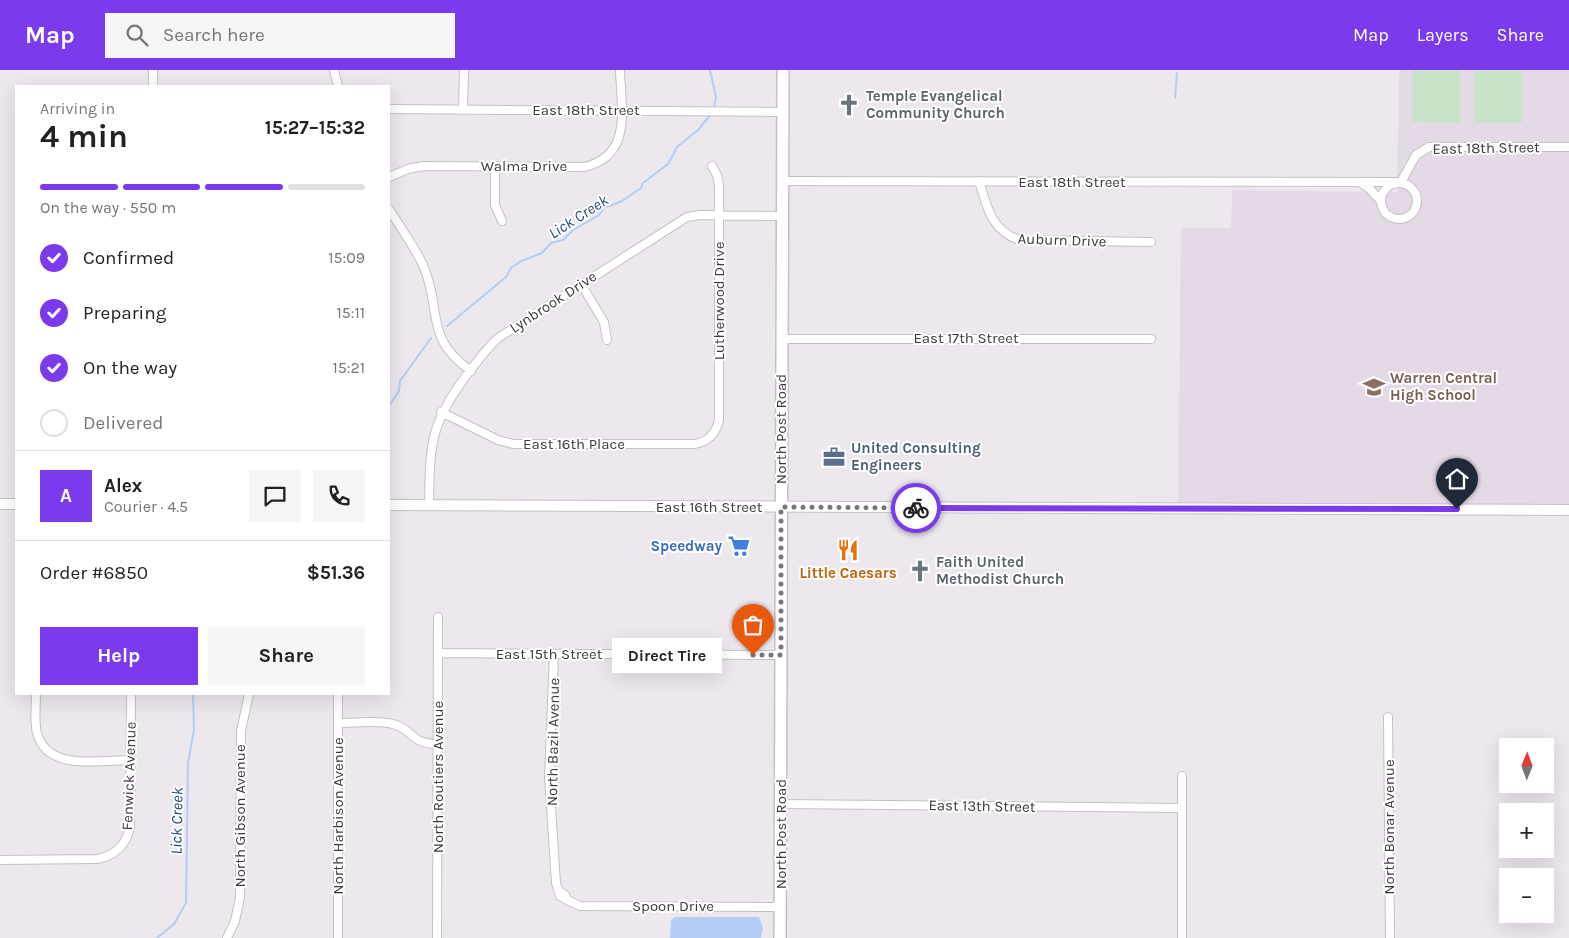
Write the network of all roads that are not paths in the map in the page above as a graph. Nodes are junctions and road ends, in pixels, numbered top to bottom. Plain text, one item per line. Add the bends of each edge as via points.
1 (153, 70) edge
2 (334, 70) edge
3 (464, 70) edge
4 (620, 70) edge
5 (783, 70) edge
6 (153, 85) edge
7 (338, 85) edge
8 (390, 109) edge
9 (463, 110) junction
10 (621, 110) junction
11 (783, 112) junction
12 (1569, 147) edge
13 (1411, 165) junction
14 (495, 166) junction
15 (712, 166) dead end
16 (390, 177) edge
17 (782, 181) junction
18 (979, 182) junction
19 (1398, 182) junction
20 (1361, 184) junction
21 (1415, 191) junction
22 (1381, 201) junction
23 (390, 211) edge
24 (719, 215) junction
25 (782, 216) junction
26 (502, 221) dead end
27 (1151, 242) dead end
28 (581, 284) junction
29 (782, 338) junction
30 (1151, 339) dead end
31 (608, 340) dead end
32 (471, 371) junction
33 (442, 412) junction
34 (712, 436) joint
35 (0, 504) edge
36 (15, 504) edge
37 (390, 505) edge
38 (429, 506) junction
39 (781, 507) junction
40 (1569, 510) edge
41 (438, 617) dead end
42 (438, 653) junction
43 (554, 654) junction
44 (781, 655) junction
45 (36, 695) edge
46 (131, 695) edge
47 (250, 695) edge
48 (338, 695) edge
49 (1388, 717) dead end
50 (338, 723) junction
51 (438, 744) junction
52 (131, 760) junction
53 (1182, 776) dead end
54 (781, 804) junction
55 (1182, 808) junction
56 (0, 860) edge
57 (567, 900) joint
58 (780, 907) junction
59 (227, 938) edge
60 (338, 938) edge
61 (437, 938) edge
62 (780, 938) edge
63 (1182, 938) edge
64 (1390, 938) edge

1 - 6 street
2 - 7 street
3 - 9 street
4 - 10 street
5 - 11 main road, North Post Road
8 - 9 street, East 18th Street
9 - 10 street, East 18th Street
10 - 11 street, East 18th Street
10 - 14 street, Walma Drive via 618,142 608,156 595,164 584,167
11 - 17 main road, North Post Road
12 - 13 street, East 18th Street via 1429,147 1416,155
13 - 19 street, East 18th Street
13 - 21 street
14 - 16 street, Walma Drive via 423,166
14 - 26 street via 495,203
15 - 24 street, Lutherwood Drive via 719,182
17 - 18 street, East 18th Street
17 - 25 main road, North Post Road
18 - 20 street, East 18th Street
18 - 27 street, Auburn Drive via 995,225 1004,234 1019,240
19 - 20 street, East 18th Street
19 - 21 street via 1408,184
19 - 22 street via 1386,188
20 - 22 street
21 - 22 street via 1417,206 1403,219 1387,215
23 - 32 street via 423,266 443,344
24 - 25 street, Lynbrook Drive
24 - 28 street, Lynbrook Drive via 696,215 682,220
24 - 34 street, Lutherwood Drive via 719,420
25 - 29 main road, North Post Road
28 - 31 street via 604,322
28 - 32 street, Lynbrook Drive via 498,338
29 - 30 street, East 17th Street
29 - 39 main road, North Post Road
32 - 33 street, Lynbrook Drive
33 - 34 street, East 16th Place via 498,440 513,444 694,444
33 - 38 street, Lynbrook Drive via 430,448
35 - 36 street
37 - 38 street, East 16th Street
38 - 39 street, East 16th Street
39 - 40 street, East 16th Street
39 - 44 main road, North Post Road
41 - 42 street, North Routiers Avenue
42 - 43 street, East 15th Street
42 - 51 street, North Routiers Avenue
43 - 44 street, East 15th Street
43 - 57 street, North Bazil Avenue via 550,786 558,890 561,898
44 - 54 main road, North Post Road
45 - 52 street via 37,732 50,753 70,760
46 - 52 street, Fenwick Avenue
47 - 59 street, North Gibson Avenue via 241,731 240,898
48 - 50 street, North Harbison Avenue
49 - 64 street, North Bonar Avenue
50 - 51 street via 391,724 421,743
50 - 60 street, North Harbison Avenue
51 - 61 street, North Routiers Avenue
52 - 56 street, Fenwick Avenue via 130,828 126,840 114,853 93,860
53 - 55 street
54 - 55 street, East 13th Street
54 - 58 main road, North Post Road
55 - 63 street
57 - 58 street, Spoon Drive via 580,906
58 - 62 main road, North Post Road

